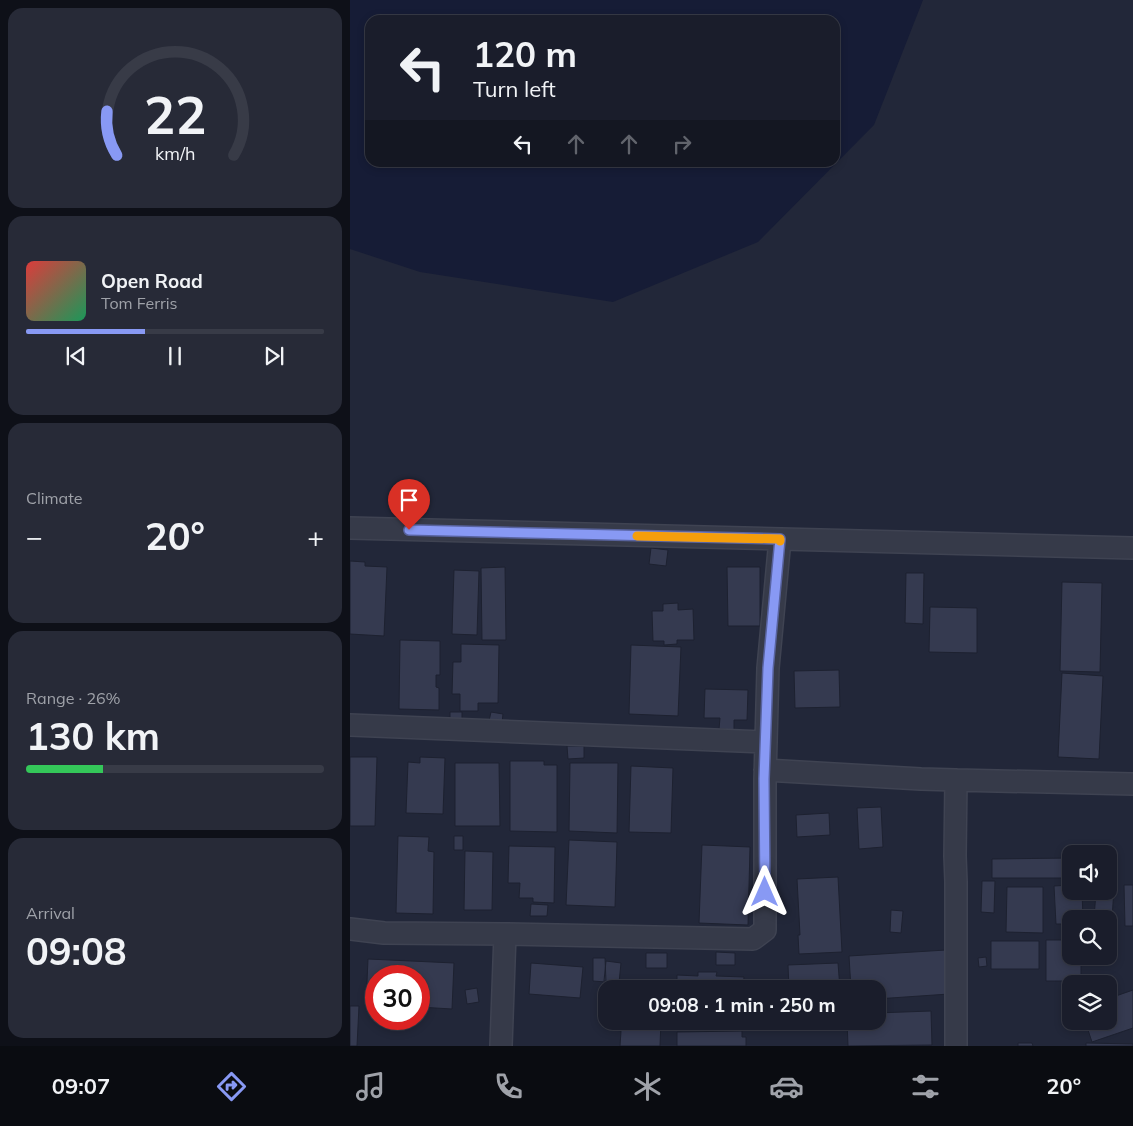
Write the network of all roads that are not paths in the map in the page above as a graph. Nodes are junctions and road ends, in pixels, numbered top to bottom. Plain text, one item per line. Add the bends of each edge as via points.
1 (350, 528) edge
2 (780, 539) junction
3 (1133, 548) edge
4 (350, 725) edge
5 (766, 742) junction
6 (765, 770) junction
7 (956, 780) junction
8 (1133, 784) edge
9 (350, 929) edge
10 (505, 934) junction
11 (501, 1046) edge
12 (956, 1046) edge

1 - 2 street
2 - 3 street
2 - 5 street via 768,668
4 - 5 street
5 - 6 street
6 - 7 street
6 - 10 street via 765,930 759,936 752,939
7 - 8 street
7 - 12 street
9 - 10 street via 384,933
10 - 11 street

